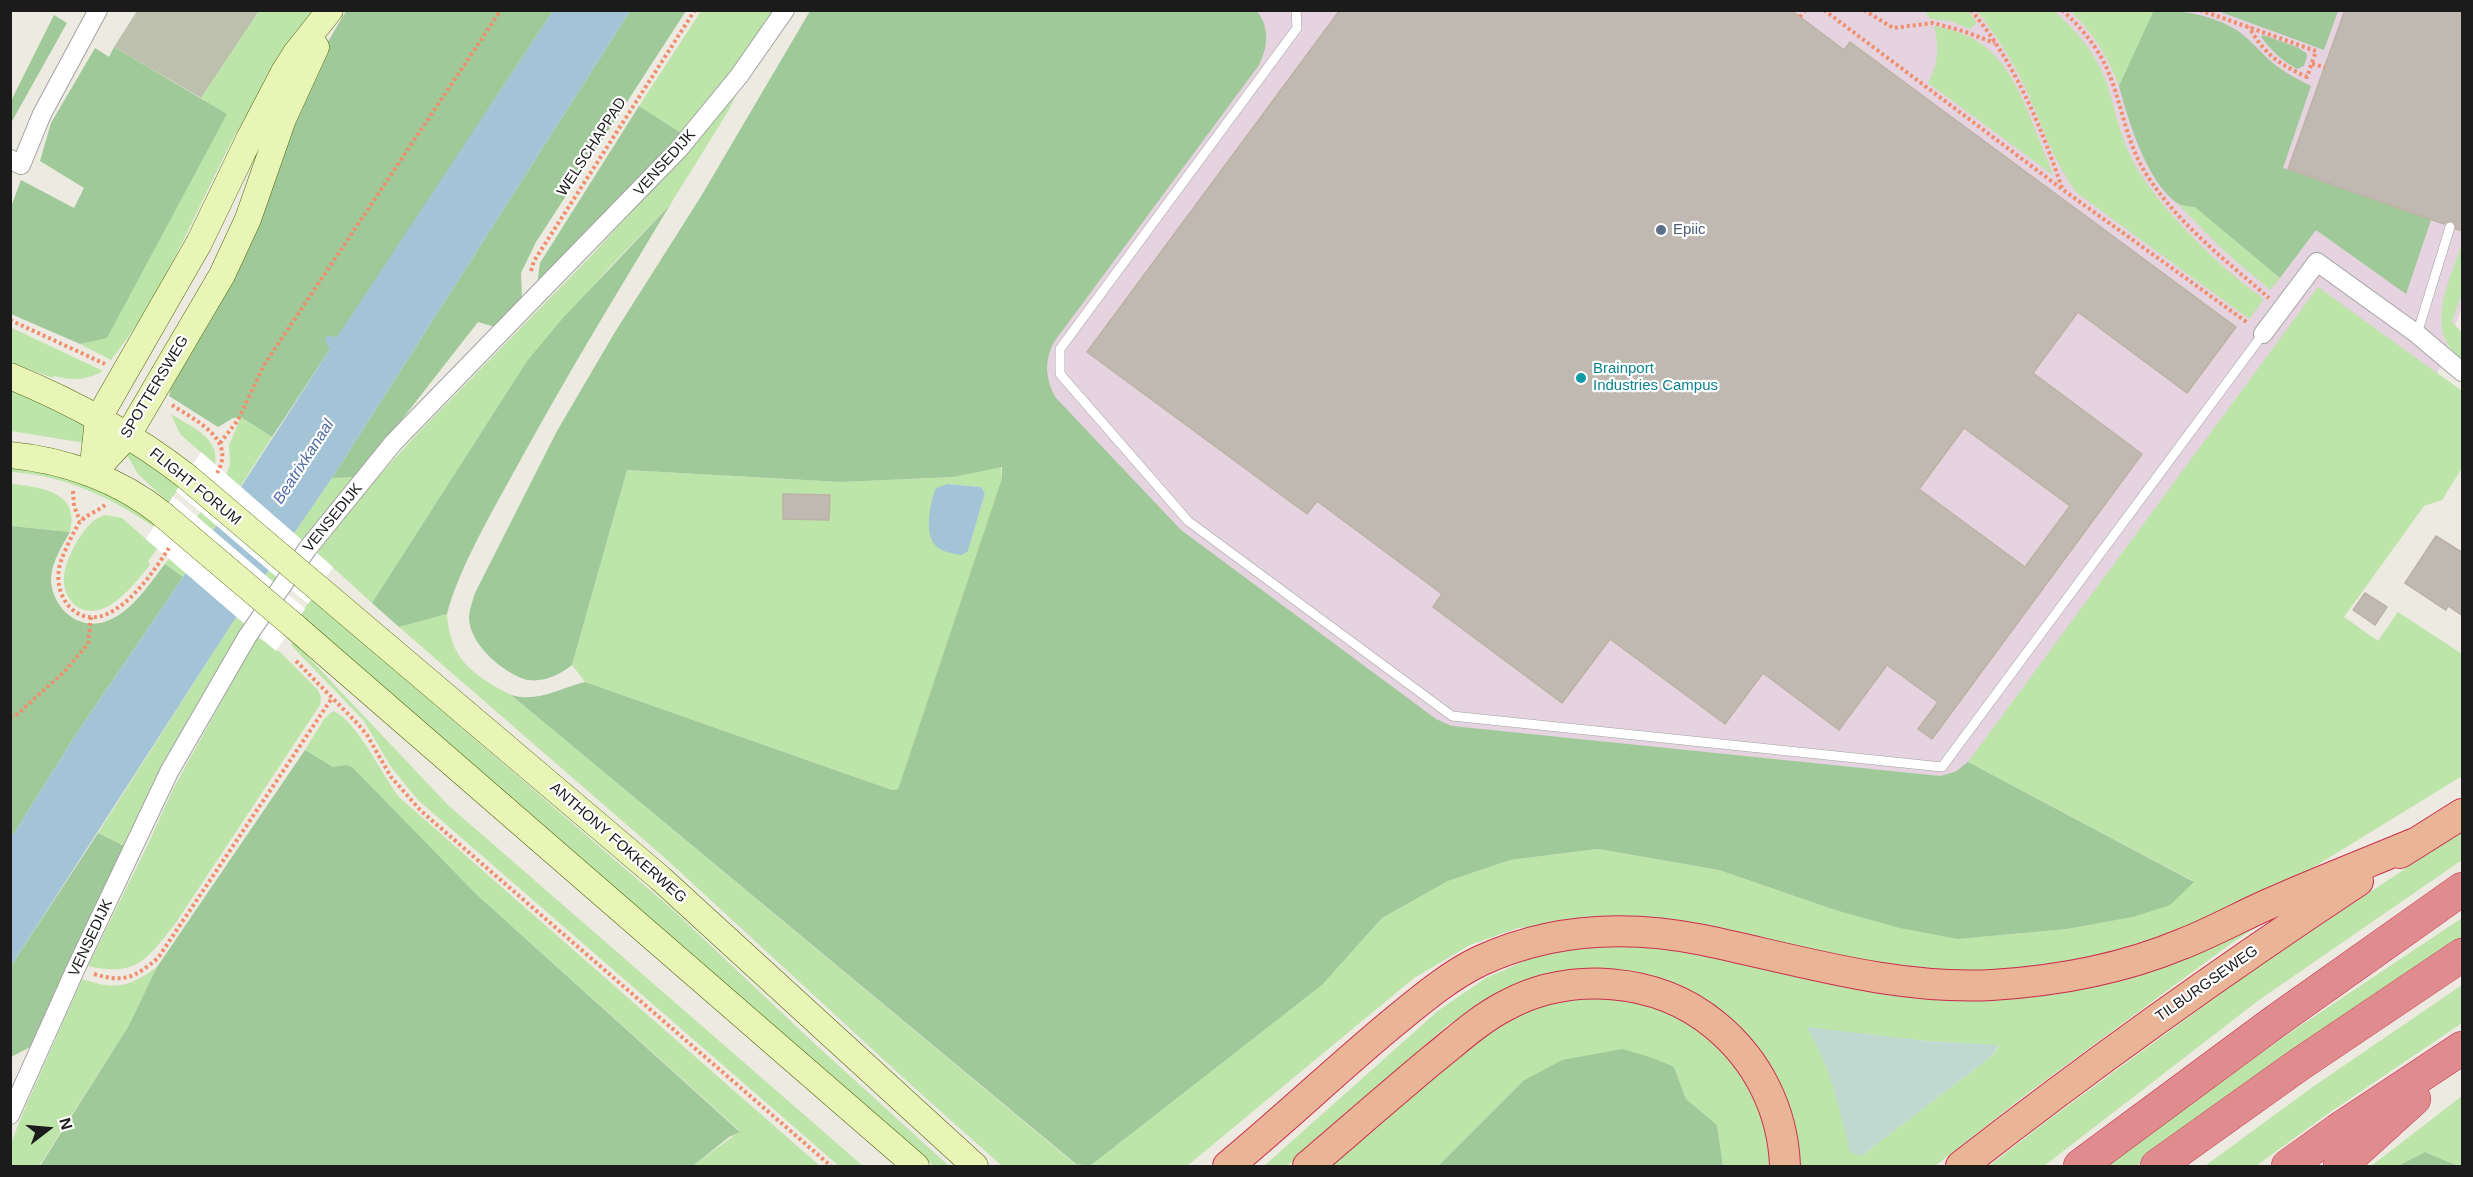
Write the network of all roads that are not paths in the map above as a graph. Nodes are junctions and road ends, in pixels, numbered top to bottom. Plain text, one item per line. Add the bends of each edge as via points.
1 (98, 10) edge
2 (331, 10) edge
3 (785, 10) edge
4 (1296, 10) edge
5 (16, 162) edge
6 (2450, 227) dead end
7 (2263, 334) joint
8 (2417, 334) junction
9 (2463, 372) edge
10 (10, 376) edge
11 (98, 419) junction
12 (128, 435) junction
13 (10, 455) edge
14 (92, 474) junction
15 (251, 532) joint
16 (2463, 814) edge
17 (2415, 843) junction
18 (2463, 889) edge
19 (2463, 955) edge
20 (2463, 1048) edge
21 (2463, 1056) edge
22 (10, 1115) edge
23 (916, 1167) edge
24 (975, 1167) edge
25 (1228, 1167) edge
26 (1308, 1167) edge
27 (1785, 1167) edge
28 (1960, 1167) edge
29 (2080, 1167) edge
30 (2157, 1167) edge
31 (2288, 1167) edge
32 (2340, 1167) edge

1 - 5 street
2 - 11 main road, SPOTTERSWEG via 284,72 199,243
2 - 12 main road, SPOTTERSWEG via 222,275
3 - 22 street, VENSEDIJK via 739,76 679,149 394,442 308,548 259,620 170,772
4 - 7 lane via 1297,28 1060,349 1060,374 1188,521 1452,716 1942,767
6 - 8 lane
7 - 8 street via 2317,262
8 - 9 street
10 - 11 main road, FLIGHT FORUM
11 - 12 main road, FLIGHT FORUM
11 - 14 main road, SPOTTERSWEG
12 - 14 main road, SPOTTERSWEG
12 - 15 main road, FLIGHT FORUM, bridge via 186,476
13 - 14 main road
14 - 23 main road, bridge via 122,486 162,514
15 - 24 main road, ANTHONY FOKKERWEG, bridge via 660,878
16 - 17 highway, TILBURGSEWEG
17 - 25 highway via 2179,946 2114,966 2052,979 1981,985 1911,982 1849,974 1703,940 1641,931 1597,931 1524,945 1478,962 1426,996
17 - 28 highway, TILBURGSEWEG via 2238,961
18 - 29 highway via 2282,1016
19 - 30 highway via 2300,1064
20 - 31 highway
21 - 32 highway
26 - 27 highway via 1390,1094 1488,1016 1537,992 1600,983 1662,995 1693,1009 1723,1032 1746,1056 1765,1087 1776,1111

